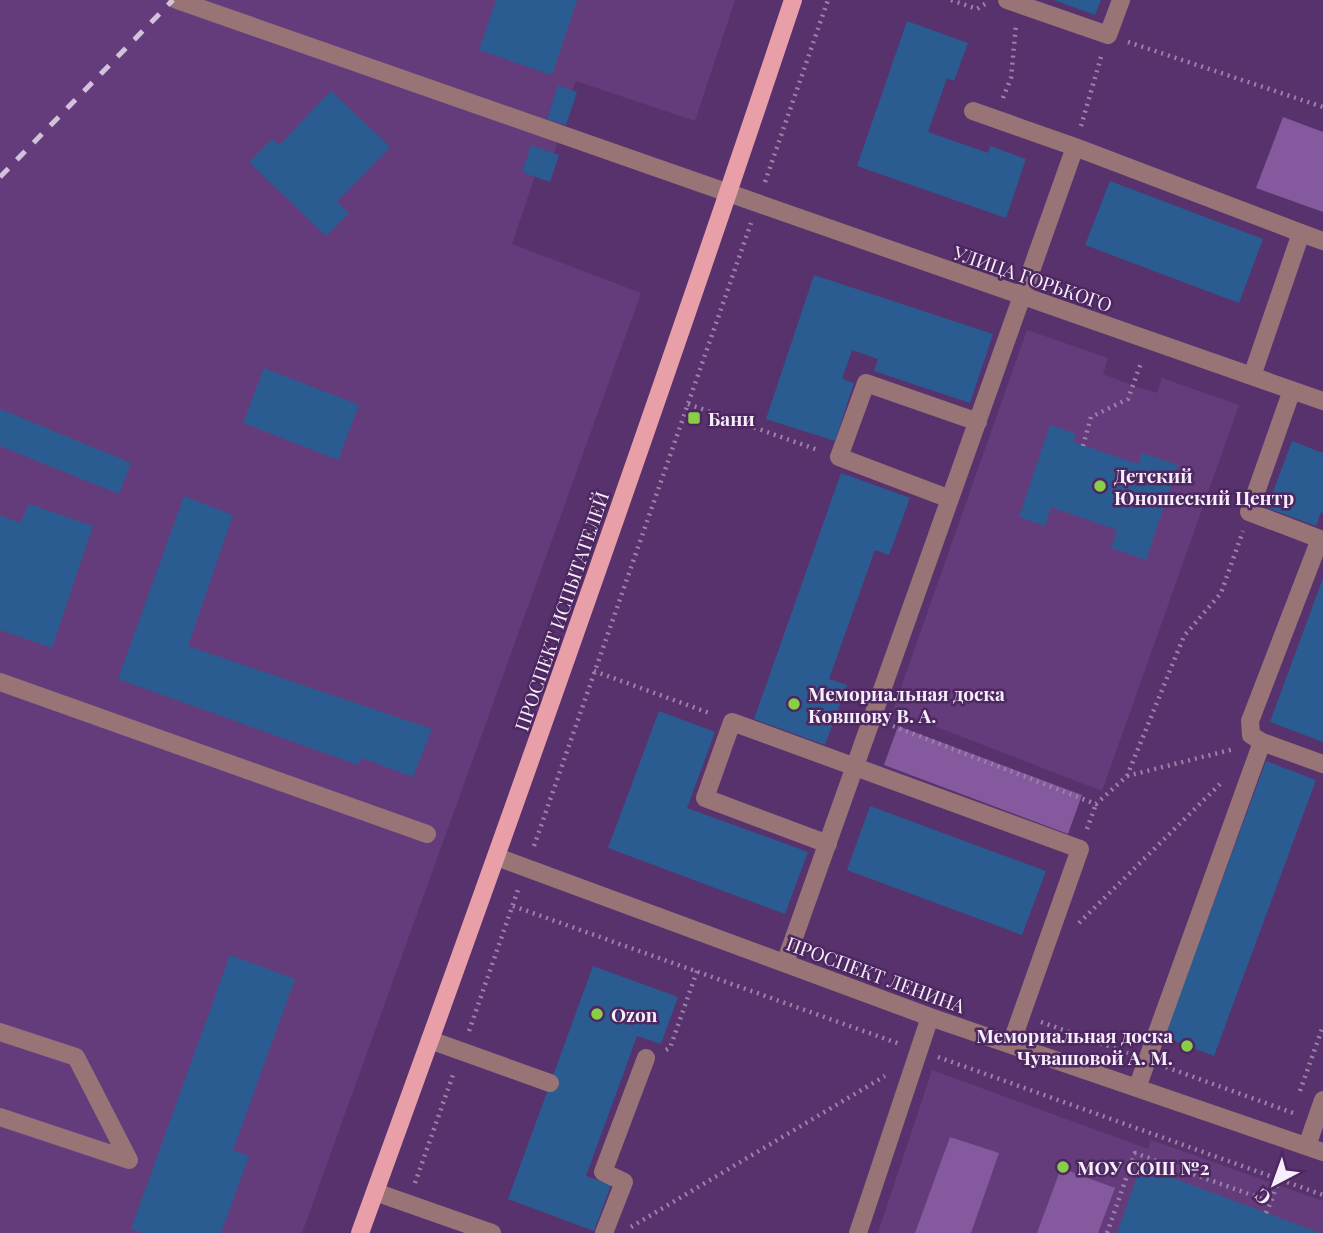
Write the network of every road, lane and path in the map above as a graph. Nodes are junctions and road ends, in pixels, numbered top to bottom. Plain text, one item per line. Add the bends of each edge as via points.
1 (177, 0) edge
2 (793, 0) edge
3 (828, 0) edge
4 (951, 0) edge
5 (992, 0) edge
6 (1121, 0) edge
7 (1013, 2) edge
8 (1108, 35) junction
9 (1323, 107) edge
10 (973, 111) dead end
11 (995, 119) junction
12 (1075, 147) junction
13 (728, 194) junction
14 (757, 204) junction
15 (1301, 233) junction
16 (1323, 241) edge
17 (1023, 296) junction
18 (1141, 363) dead end
19 (1252, 376) junction
20 (1292, 390) junction
21 (1323, 401) edge
22 (688, 404) junction
23 (978, 422) junction
24 (1083, 446) dead end
25 (839, 457) junction
26 (950, 499) junction
27 (1249, 512) junction
28 (594, 671) junction
29 (0, 682) edge
30 (876, 707) junction
31 (732, 722) junction
32 (1262, 742) junction
33 (1323, 764) edge
34 (855, 767) junction
35 (1127, 776) junction
36 (1224, 780) dead end
37 (427, 834) dead end
38 (828, 844) junction
39 (497, 857) junction
40 (526, 868) junction
41 (513, 906) dead end
42 (1079, 924) dead end
43 (785, 963) junction
44 (697, 971) dead end
45 (1021, 1015) junction
46 (930, 1017) junction
47 (1323, 1026) edge
48 (0, 1032) edge
49 (430, 1040) junction
50 (1011, 1045) junction
51 (646, 1058) joint
52 (916, 1058) junction
53 (1147, 1060) junction
54 (550, 1083) dead end
55 (1137, 1088) junction
56 (1323, 1100) edge
57 (1292, 1112) junction
58 (0, 1116) edge
59 (1315, 1121) junction
60 (1283, 1138) junction
61 (1315, 1149) edge
62 (1279, 1179) dead end
63 (375, 1192) junction
64 (1271, 1202) junction
65 (1266, 1213) dead end
66 (360, 1233) edge
67 (492, 1233) edge
68 (604, 1233) edge
69 (621, 1233) edge
70 (859, 1233) edge
71 (1107, 1233) edge

1 - 13 street, УЛИЦА ГОРЬКОГО
2 - 13 main road, ПРОСПЕКТ ИСПЫТАТЕЛЕЙ
3 - 14 path
4 - 5 path via 977,9
6 - 8 street
7 - 8 street
7 - 11 path via 1011,78
8 - 9 path
8 - 12 path
10 - 11 street
11 - 12 street
12 - 15 street
12 - 17 street
13 - 14 street, УЛИЦА ГОРЬКОГО
13 - 39 main road, ПРОСПЕКТ ИСПЫТАТЕЛЕЙ
14 - 17 street, УЛИЦА ГОРЬКОГО
14 - 22 path
15 - 16 street
15 - 19 street
17 - 19 street, УЛИЦА ГОРЬКОГО
17 - 23 street
18 - 24 path via 1128,399 1091,417
19 - 20 street, УЛИЦА ГОРЬКОГО
20 - 21 street, УЛИЦА ГОРЬКОГО
20 - 27 street
22 - 25 path
22 - 28 path
23 - 25 street via 866,383
23 - 26 street
25 - 26 street
26 - 30 street
27 - 32 street via 1320,539 1250,721 1251,734
27 - 35 path via 1221,593 1184,636
28 - 31 path
28 - 40 path
29 - 37 street
30 - 34 street
30 - 35 path via 895,729 1096,804
31 - 34 street
31 - 38 street via 705,798
32 - 33 street
32 - 35 path
32 - 53 street
34 - 38 street
34 - 45 street via 1080,849
36 - 42 path
38 - 43 street
39 - 40 street, ПРОСПЕКТ ЛЕНИНА
39 - 49 main road, ПРОСПЕКТ ИСПЫТАТЕЛЕЙ
40 - 41 path
40 - 43 street, ПРОСПЕКТ ЛЕНИНА
43 - 46 street, ПРОСПЕКТ ЛЕНИНА
44 - 51 path via 670,1048
45 - 50 street
45 - 53 path
46 - 50 street, ПРОСПЕКТ ЛЕНИНА
46 - 52 street
47 - 57 path
48 - 58 street via 76,1057 129,1160
49 - 54 street
49 - 63 main road, ПРОСПЕКТ ИСПЫТАТЕЛЕЙ
50 - 55 street, ПРОСПЕКТ ЛЕНИНА
51 - 68 street via 603,1172 624,1182
52 - 69 path
52 - 70 street
53 - 55 street
53 - 57 path
55 - 60 street, ПРОСПЕКТ ЛЕНИНА
56 - 59 street
57 - 59 path
57 - 60 path
59 - 61 street
60 - 61 street, ПРОСПЕКТ ЛЕНИНА
62 - 64 path
63 - 66 main road, ПРОСПЕКТ ИСПЫТАТЕЛЕЙ
63 - 67 street
64 - 65 path
64 - 71 path via 1135,1153

